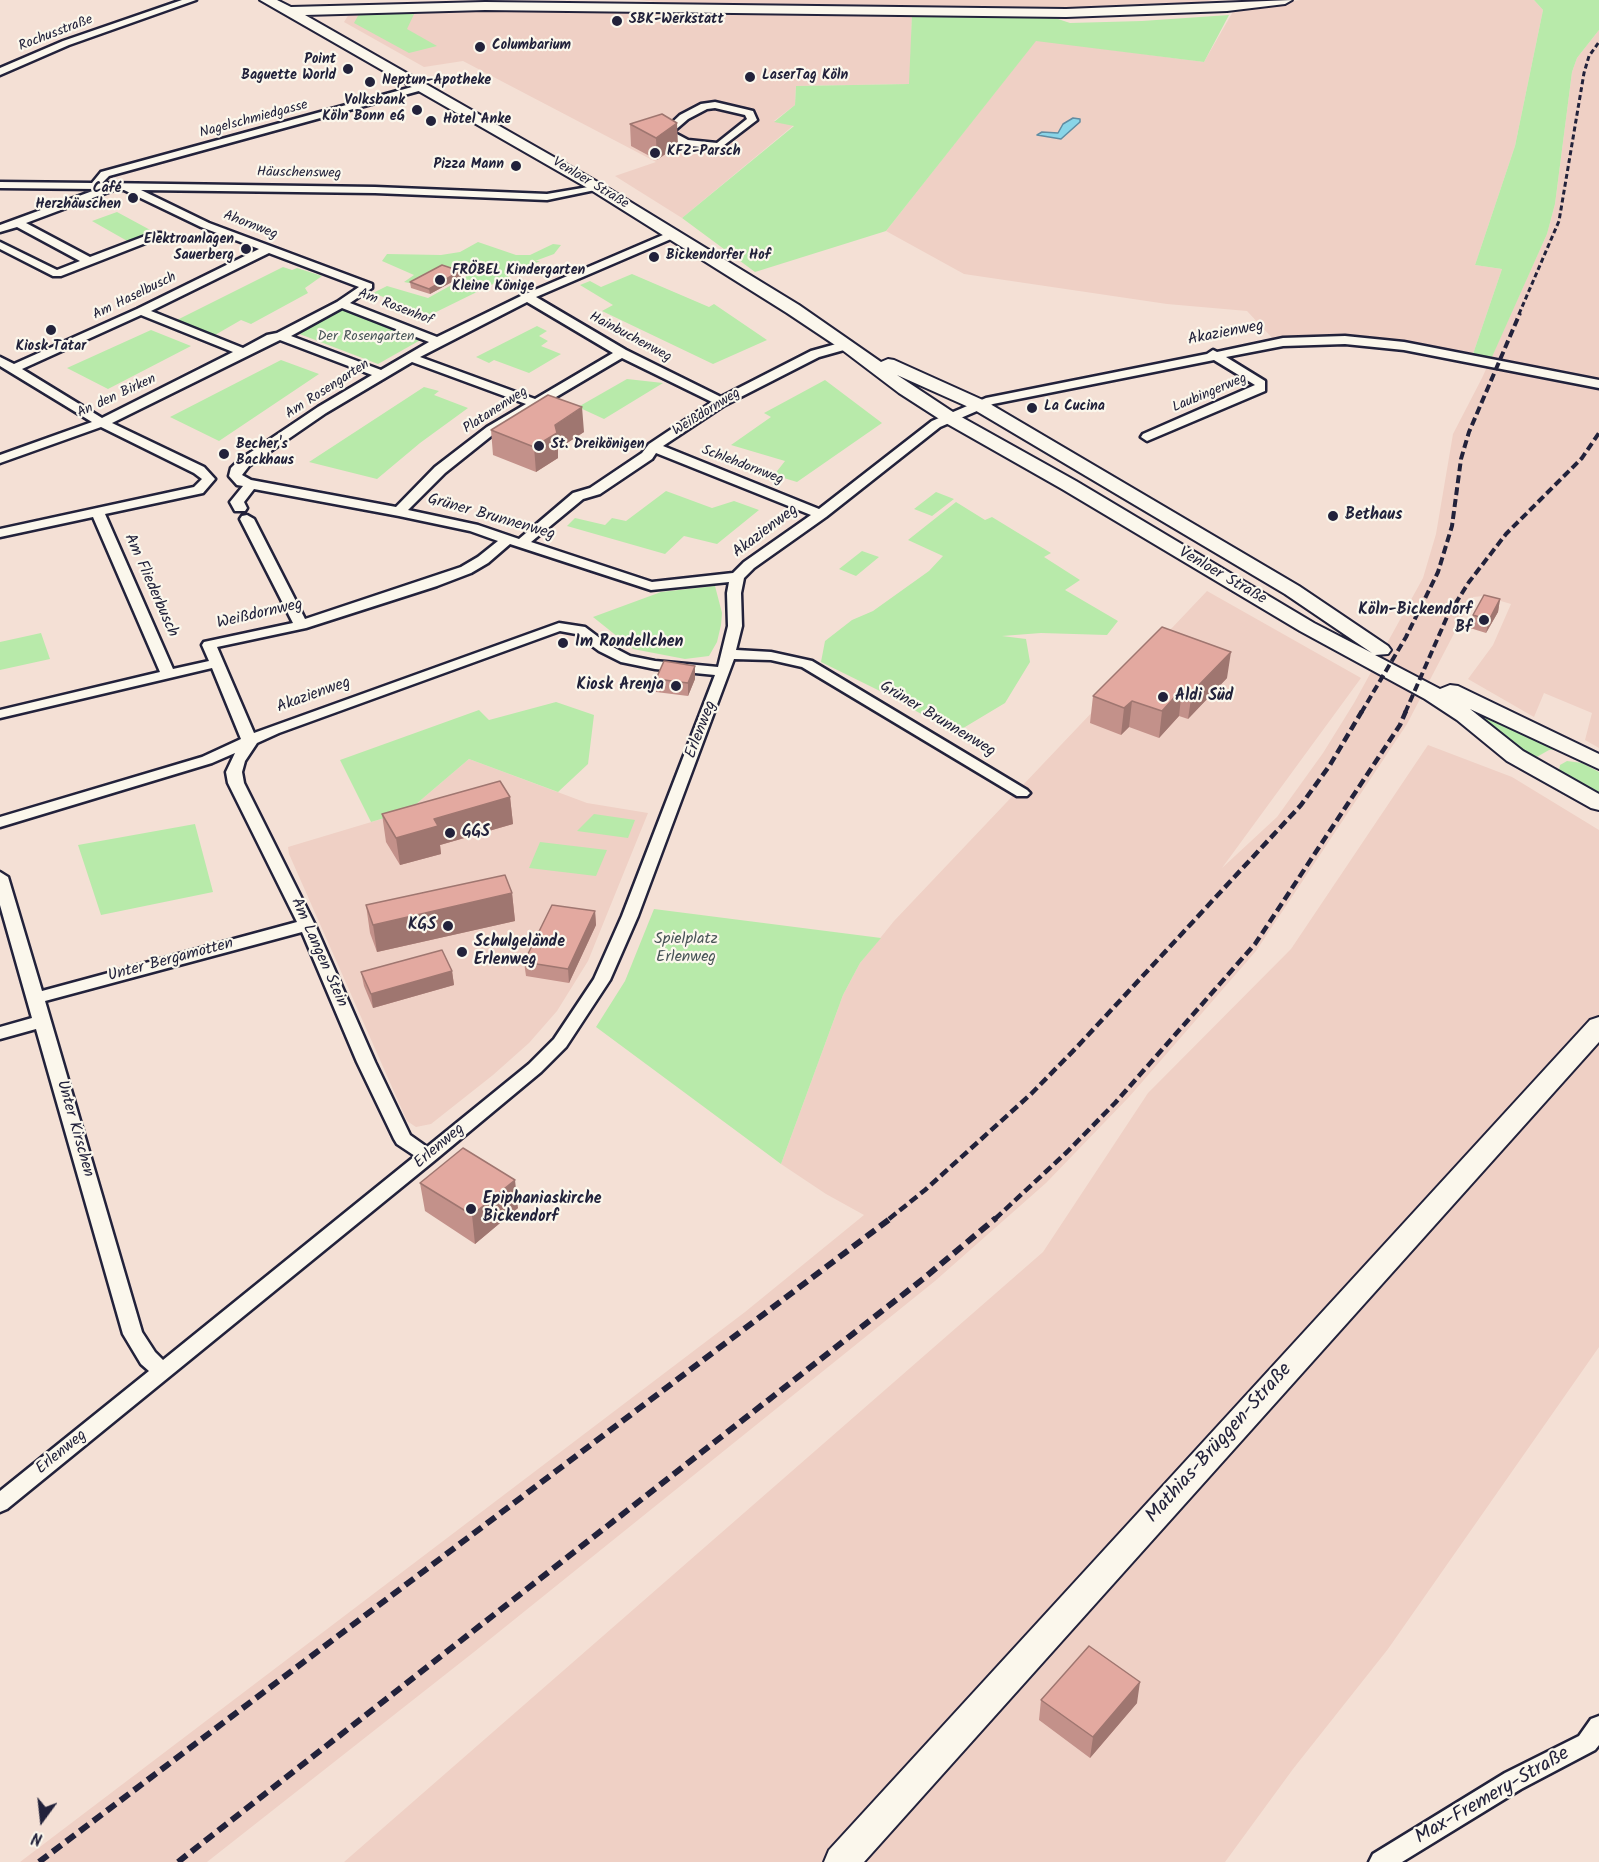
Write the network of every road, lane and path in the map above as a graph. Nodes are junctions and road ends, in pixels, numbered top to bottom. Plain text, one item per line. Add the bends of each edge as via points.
1 (191, 0) edge
2 (267, 0) edge
3 (320, 0) edge
4 (537, 0) edge
5 (874, 0) edge
6 (1165, 0) edge
7 (1285, 0) edge
8 (352, 4) edge
9 (812, 4) edge
10 (491, 6) junction
11 (287, 9) junction
12 (334, 9) junction
13 (327, 32) junction
14 (0, 72) edge
15 (423, 87) junction
16 (686, 143) joint
17 (0, 185) edge
18 (96, 186) junction
19 (111, 186) junction
20 (124, 186) junction
21 (596, 187) junction
22 (18, 223) junction
23 (0, 229) edge
24 (674, 234) junction
25 (157, 235) dead end
26 (0, 245) edge
27 (268, 249) junction
28 (89, 261) junction
29 (368, 286) joint
30 (527, 297) junction
31 (341, 304) junction
32 (141, 312) junction
33 (281, 336) junction
34 (438, 341) junction
35 (848, 345) junction
36 (243, 352) junction
37 (622, 352) junction
38 (1213, 354) junction
39 (410, 357) junction
40 (0, 361) edge
41 (13, 369) junction
42 (381, 374) junction
43 (1599, 384) edge
44 (722, 402) junction
45 (535, 403) junction
46 (979, 405) junction
47 (950, 418) junction
48 (102, 423) junction
49 (1147, 437) dead end
50 (652, 447) junction
51 (0, 459) edge
52 (235, 476) joint
53 (251, 484) junction
54 (399, 512) junction
55 (821, 513) junction
56 (98, 514) junction
57 (0, 533) edge
58 (514, 542) junction
59 (737, 577) junction
60 (301, 625) junction
61 (730, 654) junction
62 (217, 663) junction
63 (724, 672) junction
64 (168, 673) junction
65 (0, 714) edge
66 (250, 742) junction
67 (1598, 761) edge
68 (1547, 774) junction
69 (1022, 794) dead end
70 (1599, 803) edge
71 (0, 822) edge
72 (0, 878) edge
73 (307, 925) junction
74 (36, 998) junction
75 (44, 1022) junction
76 (1599, 1026) edge
77 (0, 1033) edge
78 (428, 1156) junction
79 (164, 1372) junction
80 (0, 1503) edge
81 (1599, 1726) edge
82 (841, 1862) edge
83 (1381, 1862) edge

1 - 14 street, Rochusstraße via 66,43
2 - 11 main road, Venloer Straße
3 - 11 main road via 293,4
4 - 10 main road
5 - 6 main road
7 - 9 main road via 1066,13
8 - 10 main road
8 - 12 main road
9 - 10 main road
11 - 12 main road
11 - 13 main road, Venloer Straße
12 - 13 main road via 325,17
13 - 15 main road, Venloer Straße
15 - 18 street, Nagelschmiedgasse via 105,174
15 - 21 main road, Venloer Straße
16 - 16 street via 719,146 752,120 752,115 723,106 705,106 666,131
17 - 18 street, Häuschensweg
18 - 19 street, Häuschensweg
19 - 20 street, Häuschensweg
19 - 22 street via 108,191
20 - 21 street, Häuschensweg via 547,197
20 - 27 street, Ahornweg
21 - 24 main road, Venloer Straße
22 - 23 street
22 - 28 street
24 - 30 street, Am Rosengarten
24 - 35 main road, Venloer Straße
25 - 28 street
26 - 28 street via 57,274
27 - 29 street, Ahornweg
27 - 32 street, Am Haselbusch
29 - 31 street, Am Rosenhof
30 - 34 street, Am Rosengarten
30 - 37 street, Hainbuchenweg
31 - 33 street, Am Rosenhof
31 - 34 street, Am Rosenhof
32 - 36 street
32 - 41 street, Am Haselbusch
33 - 36 street, Am Rosenhof
33 - 42 street
34 - 39 street, Am Rosengarten
35 - 44 street, Weißdornweg via 815,354
35 - 46 main road, Venloer Straße
35 - 47 main road, Venloer Straße
36 - 48 street, An den Birken
37 - 44 street, Hainbuchenweg
37 - 45 street, Platanenweg
38 - 43 street, Akazienweg via 1282,342 1372,342
38 - 46 street, Akazienweg
38 - 49 street, Laubingerweg via 1261,384 1261,388
39 - 42 street, Am Rosengarten
39 - 45 street
40 - 41 street
41 - 48 street
42 - 52 street, Am Rosengarten via 243,463
44 - 50 street, Weißdornweg
45 - 54 street, Platanenweg via 463,450
46 - 47 street, Akazienweg
46 - 67 main road, Venloer Straße via 1293,590 1414,671
47 - 55 street, Akazienweg via 936,424
47 - 68 main road, Venloer Straße via 1270,606 1433,694 1515,756
48 - 51 street, An den Birken
48 - 56 street via 199,470 209,479 198,490
50 - 55 street, Schlehdornweg
50 - 58 street, Weißdornweg via 647,456 595,491 578,496
52 - 53 street, Grüner Brunnenweg
53 - 54 street, Grüner Brunnenweg
53 - 60 street via 237,502
54 - 58 street, Grüner Brunnenweg via 473,528
55 - 59 street, Akazienweg
56 - 57 street
56 - 64 street, Am Fliederbusch
58 - 59 street, Grüner Brunnenweg via 651,586
58 - 60 street, Weißdornweg via 465,570
59 - 61 street, Akazienweg
60 - 62 street, Weißdornweg via 209,645
61 - 63 street, Akazienweg
61 - 69 street, Grüner Brunnenweg via 771,656 807,664
62 - 64 street
62 - 66 street
63 - 66 street, Akazienweg via 626,660 580,630 559,627
63 - 78 street, Erlenweg via 602,980 560,1043
64 - 65 street
66 - 71 street, Akazienweg via 207,760
66 - 73 street, Am Langen Stein via 237,761 236,783
67 - 68 main road via 1575,755 1550,758
68 - 70 main road, Venloer Straße
72 - 74 street, Unter Kirschen
73 - 74 street, Unter Bergamotten
73 - 78 street, Am Langen Stein via 403,1139
74 - 75 street, Unter Kirschen
75 - 77 street
75 - 79 street, Unter Kirschen via 133,1334 148,1358
76 - 82 main road, Mathias-Brüggen-Straße
78 - 79 street, Erlenweg
79 - 80 street, Erlenweg
81 - 83 street, Max-Fremery-Straße via 1587,1743 1513,1780

